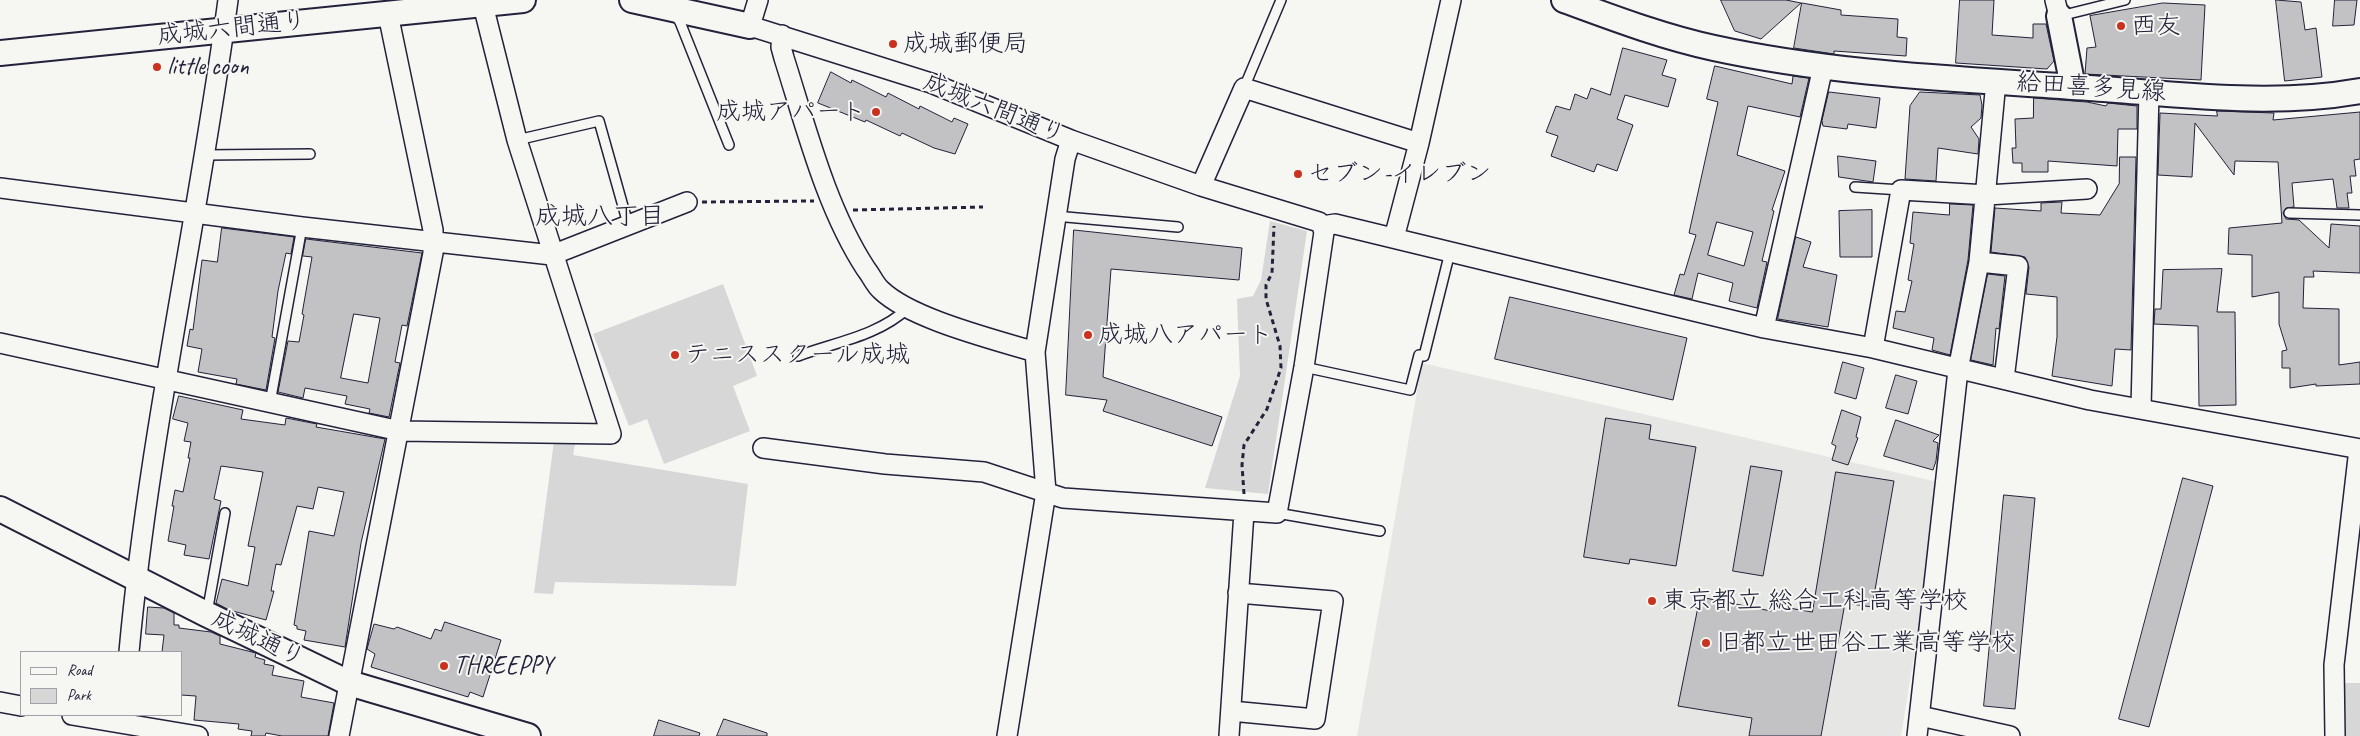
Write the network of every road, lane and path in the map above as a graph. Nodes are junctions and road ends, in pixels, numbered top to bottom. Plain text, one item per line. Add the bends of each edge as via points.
1 (228, 0) edge
2 (523, 0) edge
3 (632, 0) edge
4 (758, 0) edge
5 (1281, 0) edge
6 (1451, 0) edge
7 (1564, 0) edge
8 (2125, 0) edge
9 (482, 3) edge
10 (675, 4) edge
11 (2057, 8) edge
12 (388, 14) junction
13 (750, 26) junction
14 (224, 29) junction
15 (782, 35) junction
16 (0, 53) edge
17 (1823, 67) junction
18 (1996, 81) junction
19 (2073, 87) junction
20 (1244, 88) junction
21 (2360, 91) edge
22 (2149, 92) junction
23 (517, 140) junction
24 (1071, 140) junction
25 (1419, 143) junction
26 (729, 145) dead end
27 (310, 154) dead end
28 (205, 155) junction
29 (1200, 186) junction
30 (0, 188) edge
31 (1855, 188) dead end
32 (2087, 189) dead end
33 (1901, 190) junction
34 (1987, 195) junction
35 (687, 202) dead end
36 (196, 213) junction
37 (2289, 213) dead end
38 (2360, 215) edge
39 (1055, 216) junction
40 (1275, 220) dead end
41 (628, 224) junction
42 (1322, 226) junction
43 (302, 227) junction
44 (1178, 227) dead end
45 (1394, 238) junction
46 (434, 242) junction
47 (1450, 252) junction
48 (552, 255) junction
49 (1979, 262) junction
50 (908, 308) junction
51 (1764, 328) junction
52 (0, 344) edge
53 (1873, 348) junction
54 (1035, 352) junction
55 (798, 356) dead end
56 (1304, 367) junction
57 (1958, 370) junction
58 (166, 379) junction
59 (2004, 379) junction
60 (270, 403) junction
61 (2141, 408) junction
62 (400, 431) junction
63 (762, 448) dead end
64 (2360, 449) edge
65 (1046, 492) junction
66 (1245, 506) junction
67 (0, 510) edge
68 (224, 512) dead end
69 (1277, 513) junction
70 (1380, 531) dead end
71 (136, 579) junction
72 (1238, 593) junction
73 (206, 614) junction
74 (129, 651) edge
75 (349, 683) junction
76 (0, 702) edge
77 (20, 706) edge
78 (1232, 711) junction
79 (77, 716) edge
80 (1920, 716) junction
81 (122, 725) edge
82 (198, 736) edge
83 (339, 736) edge
84 (528, 736) edge
85 (1008, 736) edge
86 (1229, 736) edge
87 (1917, 736) edge
88 (2010, 736) edge
89 (2335, 736) edge

1 - 14 street
2 - 9 street, 成城六間通り
3 - 10 street, 成城六間通り
4 - 13 street
5 - 20 lane
6 - 25 street
7 - 17 street, 給田喜多見線 via 1712,48
8 - 11 lane
9 - 12 street, 成城六間通り
9 - 23 street
10 - 13 street, 成城六間通り
10 - 26 lane
11 - 19 street
12 - 14 street, 成城六間通り
12 - 46 street
13 - 15 street, 成城六間通り
14 - 16 street, 成城六間通り
14 - 28 street
15 - 24 street, 成城六間通り via 931,83
15 - 50 street via 782,53 836,210 856,253 881,290
17 - 18 street, 給田喜多見線
17 - 51 street
18 - 19 street, 給田喜多見線
18 - 34 street
19 - 22 street, 給田喜多見線
20 - 25 street
20 - 29 street
21 - 22 street, 給田喜多見線 via 2332,96 2266,98
22 - 61 street
23 - 41 lane via 599,121
23 - 48 street
24 - 29 street, 成城六間通り
24 - 39 street
25 - 45 street
27 - 28 lane
28 - 36 street
29 - 42 street, 成城六間通り via 1319,222
30 - 36 street
31 - 33 lane
32 - 34 street
33 - 34 street
33 - 53 street
34 - 49 street
35 - 41 street
36 - 43 street
36 - 58 street
37 - 38 lane
39 - 44 lane
39 - 54 street
40 - 66 path via 1272,274 1266,285 1266,299 1280,346 1281,368 1268,410 1246,440 1242,452
41 - 48 street
42 - 45 street via 1335,224
42 - 56 street via 1324,232
43 - 46 street
43 - 60 lane
45 - 47 street
46 - 48 street
46 - 62 street
47 - 51 street
47 - 56 lane via 1424,356 1418,355 1410,390
48 - 62 street via 611,434
49 - 57 street
49 - 59 street via 2018,266
50 - 54 street
50 - 55 lane via 884,326 846,342
51 - 53 street
52 - 58 street
53 - 57 street
54 - 65 street
56 - 69 street
57 - 59 street
57 - 80 street
58 - 60 street
58 - 71 street
59 - 61 street via 2090,400
60 - 62 street
61 - 64 street
62 - 75 street
63 - 65 street via 884,464 984,472
64 - 89 street via 2334,665
65 - 66 street via 1063,498
65 - 85 street
66 - 69 street
66 - 72 street
67 - 71 street, 成城通り
68 - 73 lane
69 - 70 lane
71 - 73 street, 成城通り
71 - 74 street
72 - 78 street
72 - 78 street via 1333,601 1315,719
73 - 75 street, 成城通り
75 - 83 street
75 - 84 street, 成城通り via 481,725
76 - 77 street
78 - 86 street
79 - 81 street
80 - 87 street
80 - 88 street
81 - 82 street

